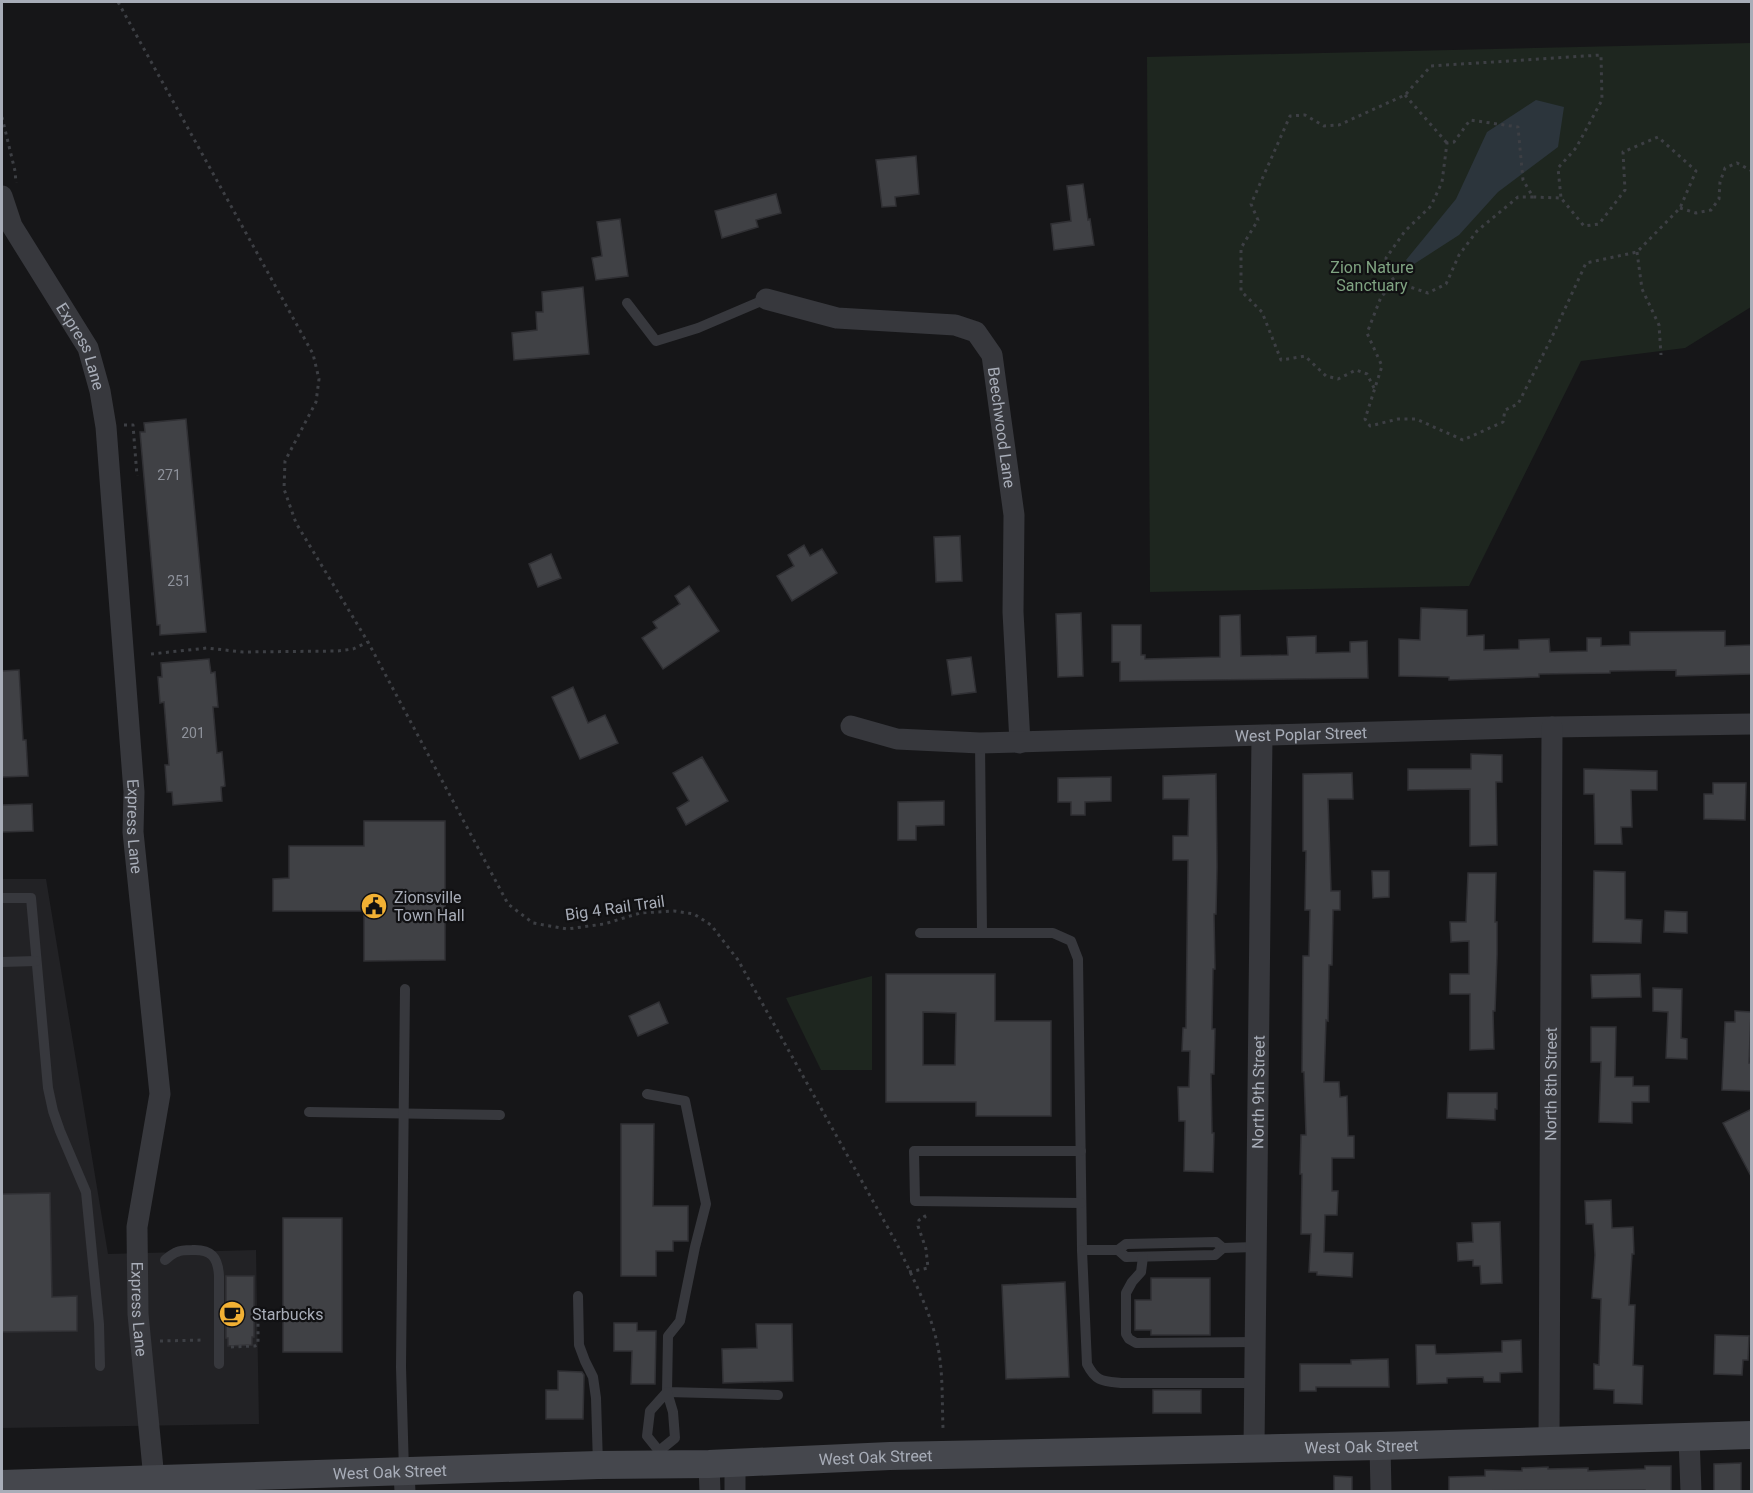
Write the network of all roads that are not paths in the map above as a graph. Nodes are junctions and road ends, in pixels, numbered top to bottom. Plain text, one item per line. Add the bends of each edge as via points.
1 (2, 196) edge
2 (766, 299) joint
3 (627, 303) dead end
4 (1752, 724) edge
5 (850, 726) dead end
6 (1552, 727) junction
7 (1262, 736) junction
8 (1020, 742) junction
9 (980, 743) junction
10 (2, 898) edge
11 (920, 933) dead end
12 (982, 933) junction
13 (36, 961) junction
14 (2, 962) edge
15 (405, 989) dead end
16 (647, 1094) dead end
17 (309, 1112) dead end
18 (404, 1114) junction
19 (500, 1115) dead end
20 (1081, 1151) junction
21 (1082, 1203) junction
22 (1255, 1247) junction
23 (1222, 1248) junction
24 (1082, 1250) junction
25 (1118, 1250) junction
26 (1143, 1257) junction
27 (165, 1260) dead end
28 (578, 1296) dead end
29 (1256, 1342) junction
30 (219, 1364) dead end
31 (100, 1366) dead end
32 (1255, 1383) junction
33 (667, 1392) junction
34 (778, 1395) dead end
35 (1752, 1435) edge
36 (1689, 1437) junction
37 (1549, 1441) junction
38 (1380, 1446) junction
39 (1254, 1448) junction
40 (660, 1458) junction
41 (598, 1466) junction
42 (718, 1473) edge
43 (154, 1479) junction
44 (404, 1482) edge
45 (2, 1484) edge
46 (735, 1491) edge
47 (1381, 1491) edge
48 (1691, 1491) edge

1 - 43 street, Express Lane via 12,226 88,348 106,427 134,792 133,832 160,1094 136,1227 138,1314
2 - 3 lane via 698,328 656,340
2 - 8 street, Beechwood Lane via 837,318 955,325 976,332 992,355 1014,515 1013,612
4 - 6 street, West Poplar Street
5 - 9 street, West Poplar Street via 897,739
6 - 7 street, West Poplar Street
6 - 37 street, North 8th Street
7 - 8 street, West Poplar Street
7 - 22 street, North 9th Street
8 - 9 street, West Poplar Street
9 - 12 lane
10 - 13 lane via 31,898
11 - 12 lane
12 - 20 lane via 1053,933 1071,941 1078,959
13 - 14 lane
13 - 31 lane via 51,1103 86,1192
15 - 18 lane
16 - 33 lane via 685,1101 706,1204 680,1322 668,1336
17 - 18 lane
18 - 19 lane
18 - 44 lane
20 - 21 lane
20 - 21 lane via 914,1151 915,1201
21 - 24 lane
22 - 23 lane
22 - 29 street, North 9th Street
23 - 25 lane via 1216,1242 1126,1244
23 - 26 lane via 1215,1255
24 - 25 lane
24 - 32 lane via 1087,1364 1093,1376 1121,1383
25 - 26 lane via 1126,1257
26 - 29 lane via 1141,1272 1126,1293 1129,1339 1136,1343
27 - 30 lane via 178,1251 198,1250 214,1257 219,1275
28 - 41 lane via 579,1345 593,1377 596,1398
29 - 32 street, North 9th Street
32 - 39 street, North 9th Street
33 - 34 lane
33 - 40 lane via 675,1438
33 - 40 lane via 650,1411 647,1436
35 - 36 main road, West Oak Street
36 - 37 main road, West Oak Street
36 - 48 street
37 - 38 main road, West Oak Street
38 - 39 main road, West Oak Street
38 - 47 street
39 - 42 main road, West Oak Street via 890,1456
40 - 41 main road, West Oak Street
40 - 42 main road, West Oak Street
41 - 44 main road, West Oak Street
42 - 46 street
43 - 44 main road, West Oak Street
43 - 45 main road, West Oak Street

